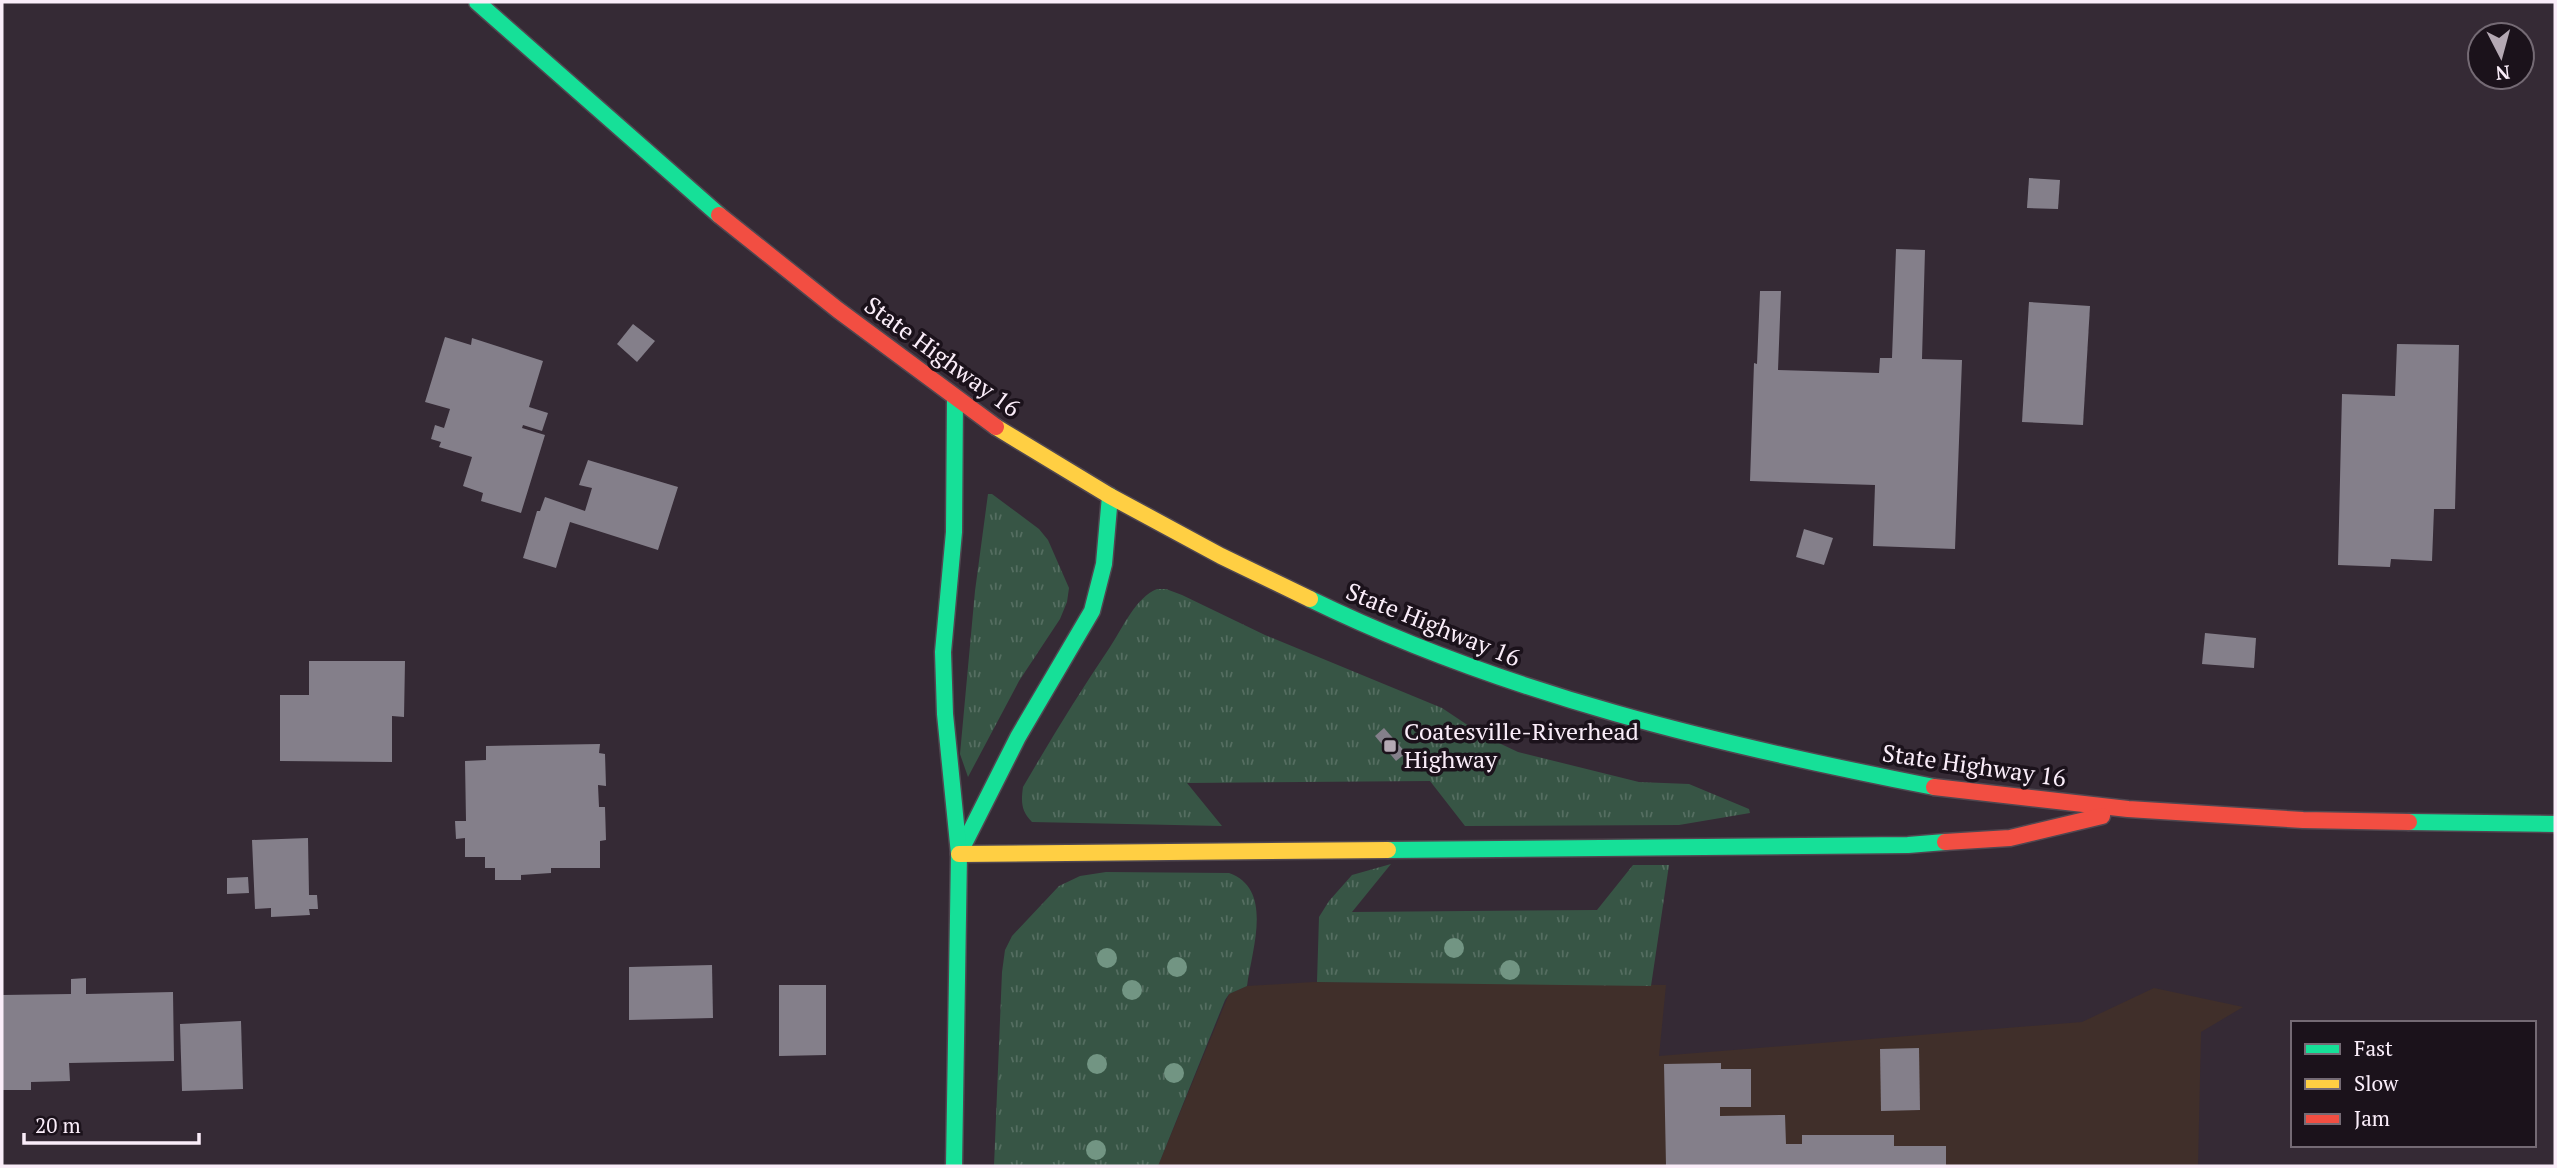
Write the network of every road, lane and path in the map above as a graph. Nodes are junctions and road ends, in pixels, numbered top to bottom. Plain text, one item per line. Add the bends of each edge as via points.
1 (477, 2) edge
2 (955, 398) junction
3 (1110, 496) junction
4 (2128, 809) junction
5 (2555, 824) edge
6 (959, 854) junction
7 (954, 1166) edge

1 - 2 main road, State Highway 16 via 694,195
2 - 3 main road, State Highway 16
2 - 6 main road via 954,532 943,652
3 - 4 main road, State Highway 16 via 1361,624 1496,677 1642,722 1934,787
3 - 6 main road via 1104,564 1092,611 1013,746
4 - 5 main road, State Highway 16 via 2303,820
4 - 6 main road via 2010,838 1908,845
6 - 7 main road

